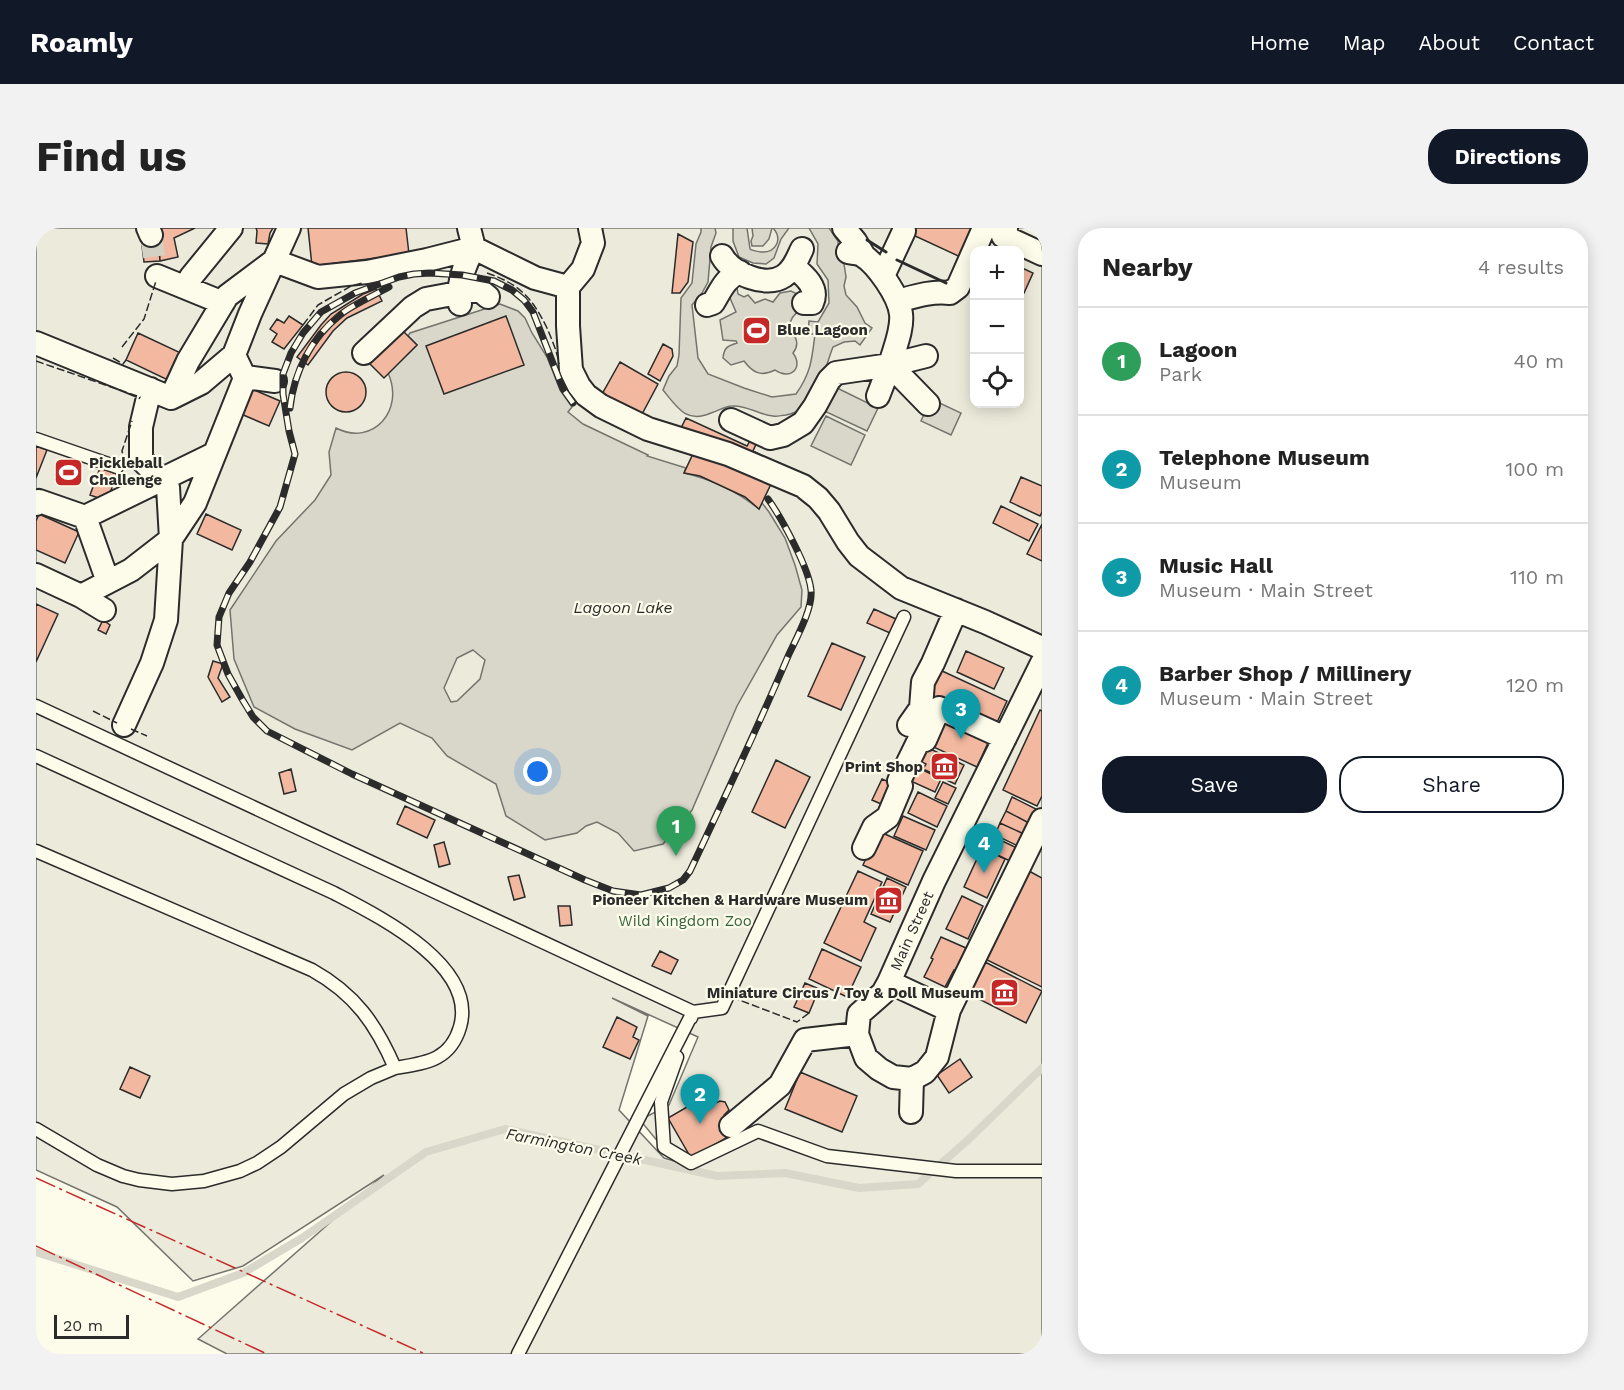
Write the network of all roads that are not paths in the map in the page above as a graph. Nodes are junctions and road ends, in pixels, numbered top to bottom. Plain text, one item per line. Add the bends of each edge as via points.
1 (231, 228) edge
2 (290, 228) edge
3 (590, 228) edge
4 (844, 228) edge
5 (984, 228) edge
6 (1006, 228) edge
7 (904, 231) dead end
8 (471, 238) edge
9 (1042, 254) edge
10 (722, 256) dead end
11 (275, 261) junction
12 (740, 272) junction
13 (157, 276) dead end
14 (883, 276) junction
15 (568, 287) junction
16 (186, 288) junction
17 (488, 297) dead end
18 (460, 298) junction
19 (898, 302) junction
20 (804, 303) dead end
21 (707, 305) dead end
22 (217, 313) junction
23 (36, 343) edge
24 (237, 348) junction
25 (364, 353) dead end
26 (926, 356) dead end
27 (890, 365) junction
28 (245, 377) junction
29 (274, 381) dead end
30 (150, 389) junction
31 (878, 396) dead end
32 (171, 398) junction
33 (928, 404) dead end
34 (735, 426) dead end
35 (36, 439) edge
36 (214, 454) junction
37 (124, 468) joint
38 (161, 479) junction
39 (138, 491) junction
40 (37, 502) edge
41 (85, 517) junction
42 (171, 539) junction
43 (36, 575) edge
44 (108, 582) junction
45 (81, 596) junction
46 (104, 610) dead end
47 (956, 610) junction
48 (904, 617) dead end
49 (1042, 648) edge
50 (1042, 663) edge
51 (36, 706) edge
52 (124, 725) dead end
53 (909, 725) dead end
54 (1005, 738) junction
55 (36, 756) edge
56 (1042, 820) edge
57 (864, 848) dead end
58 (36, 850) edge
59 (889, 982) junction
60 (949, 1010) junction
61 (693, 1012) junction
62 (857, 1034) junction
63 (395, 1068) junction
64 (912, 1079) junction
65 (911, 1112) dead end
66 (731, 1126) dead end
67 (36, 1129) edge
68 (1042, 1171) edge
69 (518, 1354) edge

1 - 16 street
2 - 11 street
3 - 15 street via 592,243 583,269
4 - 14 street via 855,241 856,254
5 - 19 street via 958,287 950,293 921,294
6 - 9 street via 1003,236
7 - 14 street
8 - 11 street via 427,260 367,272 318,277
8 - 15 street via 535,278
8 - 18 street
10 - 12 street
11 - 22 street via 227,296
11 - 24 street
12 - 20 street via 766,281 782,277 798,258 815,297 812,303
12 - 21 street via 726,282 714,303
13 - 16 street
14 - 19 street
15 - 47 street via 571,370 586,395 648,429 728,454 803,486 818,498 859,556 874,569 901,588
16 - 22 street
17 - 18 street via 474,290
18 - 25 street via 426,299
19 - 27 street via 899,333
22 - 24 street
22 - 32 street
23 - 30 street
24 - 28 street
24 - 32 street via 201,383
26 - 27 street
27 - 31 street
27 - 33 street
27 - 34 street via 836,373 803,423 777,443
28 - 29 street
28 - 36 street
30 - 32 street
30 - 38 street via 141,427 141,459
35 - 37 lane
36 - 38 street
36 - 42 street via 195,503
37 - 39 street
38 - 39 street
38 - 42 street via 168,487
39 - 41 street
40 - 41 street
41 - 44 street
42 - 44 street via 131,570
42 - 52 street via 166,620
43 - 45 street
44 - 45 street
45 - 46 street
47 - 49 street
47 - 53 street via 923,682 921,708
48 - 61 lane via 722,1008
50 - 54 street, Main Street
51 - 61 lane
54 - 57 street via 939,708 925,740 920,738 899,781 901,786 888,817 874,827
54 - 59 street, Main Street
55 - 63 lane via 367,909 435,957 461,1004 459,1030 445,1053 433,1060
56 - 60 street
58 - 63 lane via 324,977 367,1015
59 - 60 street, Main Street
59 - 62 street via 860,1014
60 - 64 street via 937,1056 925,1072
61 - 68 lane via 661,1102 664,1147 691,1163 758,1131 828,1156 956,1171
61 - 69 lane
62 - 64 street via 866,1058 879,1069 893,1077
62 - 66 street via 805,1040 780,1085
63 - 67 lane via 344,1094 257,1163 204,1181 172,1184 123,1176
64 - 65 street

